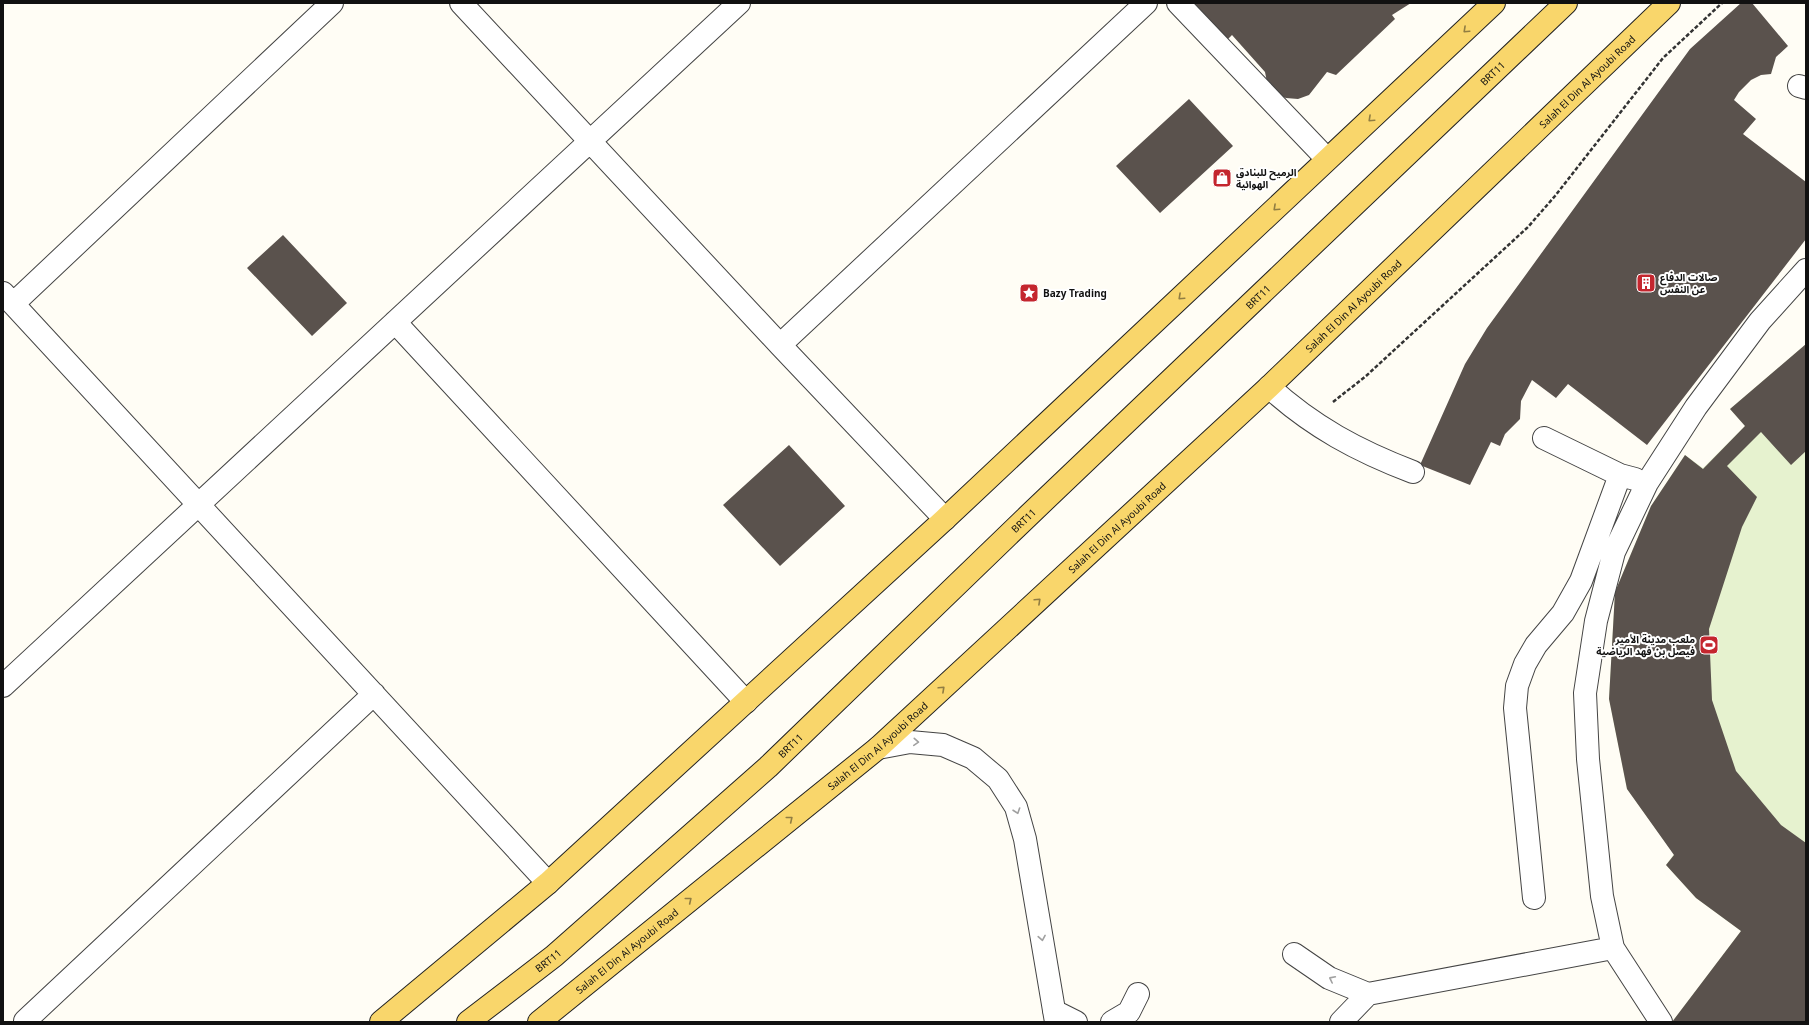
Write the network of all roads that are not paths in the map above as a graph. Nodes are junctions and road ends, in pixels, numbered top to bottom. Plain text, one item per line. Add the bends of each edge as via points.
1 (332, 3) edge
2 (461, 3) edge
3 (739, 3) edge
4 (1146, 3) edge
5 (1178, 3) edge
6 (1494, 3) edge
7 (1566, 3) edge
8 (1669, 3) edge
9 (591, 140) junction
10 (1327, 159) junction
11 (1806, 270) edge
12 (8, 299) edge
13 (394, 322) junction
14 (780, 345) junction
15 (1269, 387) junction
16 (1544, 438) dead end
17 (1413, 472) dead end
18 (1620, 475) junction
19 (1647, 483) junction
20 (199, 504) junction
21 (945, 519) junction
22 (3, 686) edge
23 (374, 694) junction
24 (746, 702) junction
25 (878, 748) junction
26 (548, 883) junction
27 (1534, 898) dead end
28 (1613, 948) junction
29 (1294, 954) dead end
30 (1138, 994) dead end
31 (1368, 994) junction
32 (1056, 1016) edge
33 (25, 1021) dead end
34 (381, 1022) edge
35 (468, 1022) edge
36 (539, 1022) edge
37 (1076, 1022) edge
38 (1112, 1022) edge
39 (1341, 1022) edge
40 (1661, 1022) edge

1 - 12 street
2 - 9 street
3 - 9 street
4 - 14 street
5 - 10 street
6 -> 10 main road
7 - 35 main road, BRT11 via 768,767 554,956
8 - 15 main road, Salah El Din Al Ayoubi Road
9 - 13 street
9 - 14 street
10 -> 21 main road
11 - 19 street via 1760,321 1696,408
12 - 20 street
13 - 20 street
13 - 24 street
14 - 21 street
15 - 17 street via 1287,404 1348,444
25 -> 15 main road, Salah El Din Al Ayoubi Road
16 - 18 street
18 - 19 street
18 - 27 street via 1581,581 1563,613 1536,645 1517,686 1516,708
19 - 28 street via 1614,552 1596,621 1585,693 1594,830 1602,896
20 - 22 street
20 - 23 street
21 - 24 main road
23 - 26 street
23 - 33 street
24 - 26 main road
25 -> 32 street via 910,742 943,745 973,758 998,779 1016,807 1025,839
36 -> 25 main road, Salah El Din Al Ayoubi Road
26 - 34 main road
28 - 31 street
28 - 40 street
31 -> 29 street via 1329,978
30 - 38 street via 1129,1012
31 - 39 street
32 - 37 street

